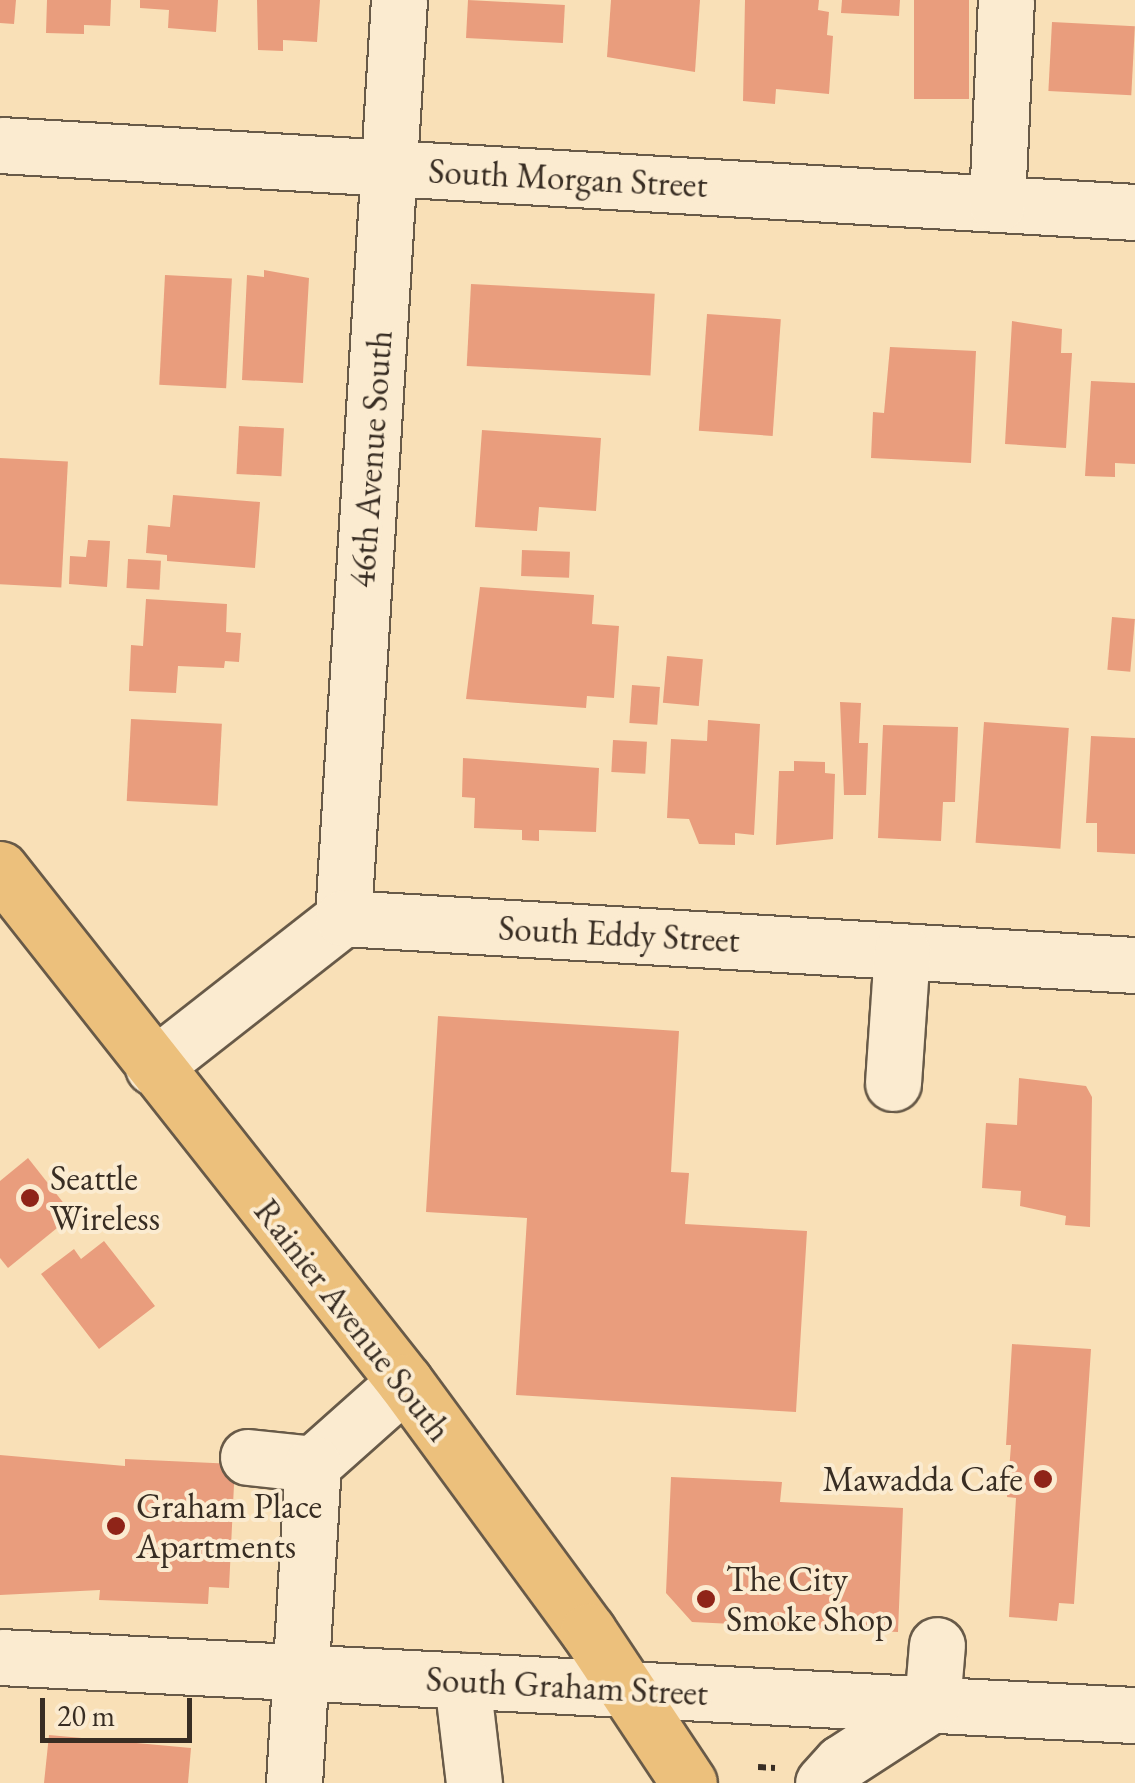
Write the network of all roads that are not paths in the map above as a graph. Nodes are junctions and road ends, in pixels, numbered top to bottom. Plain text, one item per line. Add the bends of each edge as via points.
1 (399, 0) edge
2 (1006, 0) edge
3 (0, 145) edge
4 (389, 168) junction
5 (998, 204) junction
6 (1135, 212) edge
7 (6, 888) edge
8 (343, 918) junction
9 (902, 951) junction
10 (1135, 966) edge
11 (153, 1066) junction
12 (893, 1083) dead end
13 (405, 1382) junction
14 (248, 1457) dead end
15 (313, 1464) junction
16 (937, 1645) dead end
17 (0, 1657) edge
18 (300, 1672) junction
19 (462, 1680) junction
20 (629, 1689) junction
21 (932, 1704) junction
22 (1135, 1714) edge
23 (294, 1783) edge
24 (474, 1783) edge
25 (689, 1783) edge
26 (823, 1783) edge

1 - 4 street, 46th Avenue South
2 - 5 street
3 - 4 street, South Morgan Street
4 - 5 street, South Morgan Street
4 - 8 street, 46th Avenue South
5 - 6 street, South Morgan Street
7 - 11 main road, Rainier Avenue South
8 - 9 street, South Eddy Street
8 - 11 street
9 - 10 street, South Eddy Street
9 - 12 street
11 - 13 main road, Rainier Avenue South
13 - 15 street
13 - 20 main road, Rainier Avenue South
14 - 15 street
15 - 18 street
16 - 21 street
17 - 18 street, South Graham Street
18 - 19 street, South Graham Street
18 - 23 street
19 - 20 street, South Graham Street
19 - 24 street
20 - 21 street, South Graham Street
20 - 25 main road, Rainier Avenue South
21 - 22 street, South Graham Street
21 - 26 street via 842,1763

